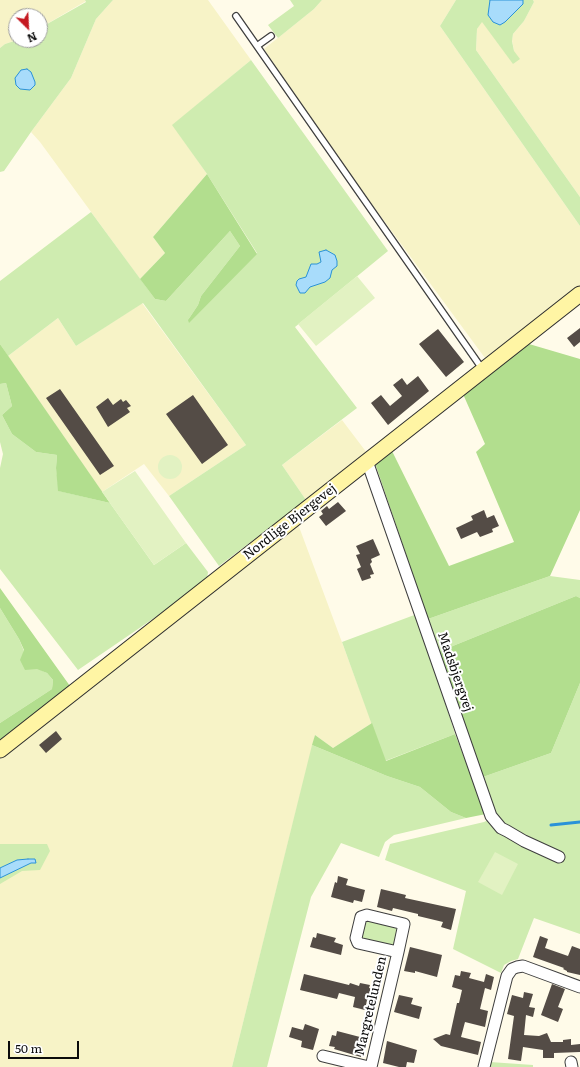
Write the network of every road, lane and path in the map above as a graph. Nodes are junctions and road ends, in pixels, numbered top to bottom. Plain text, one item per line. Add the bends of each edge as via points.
1 (236, 16) dead end
2 (271, 36) dead end
3 (257, 46) junction
4 (580, 294) edge
5 (483, 370) junction
6 (367, 461) junction
7 (0, 750) edge
8 (559, 857) dead end
9 (398, 952) junction
10 (580, 987) edge
11 (323, 1056) dead end
12 (370, 1067) edge
13 (484, 1067) edge

1 - 3 lane
2 - 3 lane
3 - 5 lane
4 - 5 street, Nordlige Bjergevej
5 - 6 street, Nordlige Bjergevej
6 - 7 street, Nordlige Bjergevej
6 - 8 street, Madsbjergvej via 491,816 501,828
9 - 9 street, Margretelunden via 404,924 367,915 362,918 356,938 358,943
9 - 12 street, Margretelunden
10 - 13 street via 523,966 512,969 507,976
11 - 12 street, Margretelunden

